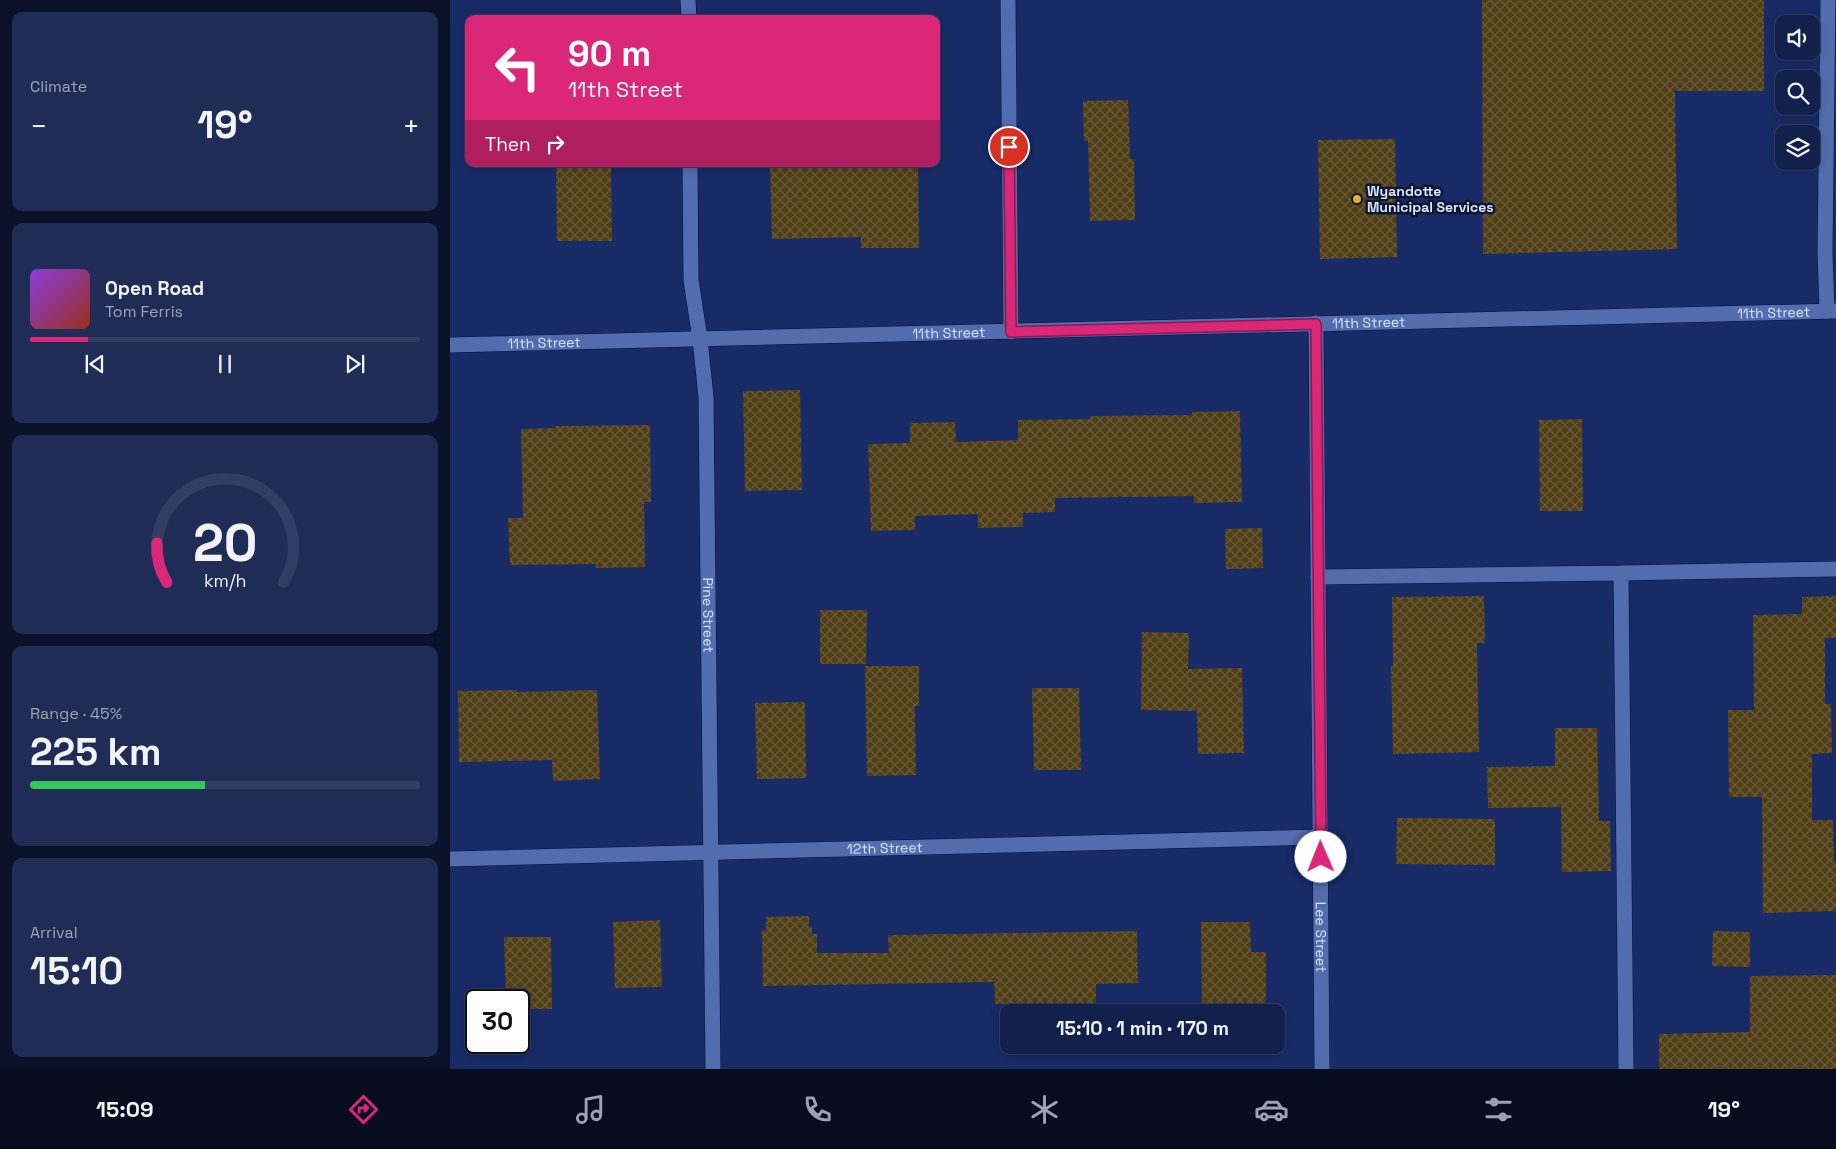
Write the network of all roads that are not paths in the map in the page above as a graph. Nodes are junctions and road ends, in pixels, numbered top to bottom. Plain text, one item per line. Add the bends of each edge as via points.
1 (688, 0) edge
2 (1008, 0) edge
3 (1828, 0) edge
4 (689, 15) edge
5 (690, 167) edge
6 (1831, 311) edge
7 (1316, 324) junction
8 (1011, 332) junction
9 (700, 338) junction
10 (450, 345) edge
11 (1836, 569) edge
12 (1621, 573) junction
13 (1318, 577) junction
14 (1320, 837) junction
15 (711, 853) junction
16 (450, 859) edge
17 (713, 1069) edge
18 (1322, 1069) edge
19 (1626, 1069) edge

1 - 4 street
2 - 8 street
3 - 6 street via 1825,253
5 - 9 street, Pine Street via 691,280
6 - 7 street, 11th Street
7 - 8 street, 11th Street
7 - 13 street, Lee Street
8 - 9 street, 11th Street
9 - 10 street, 11th Street
9 - 15 street, Pine Street via 706,397
11 - 12 street
12 - 13 street
12 - 19 street
13 - 14 street, Lee Street
14 - 15 street, 12th Street
14 - 18 street, Lee Street
15 - 16 street, 12th Street
15 - 17 street, Pine Street

